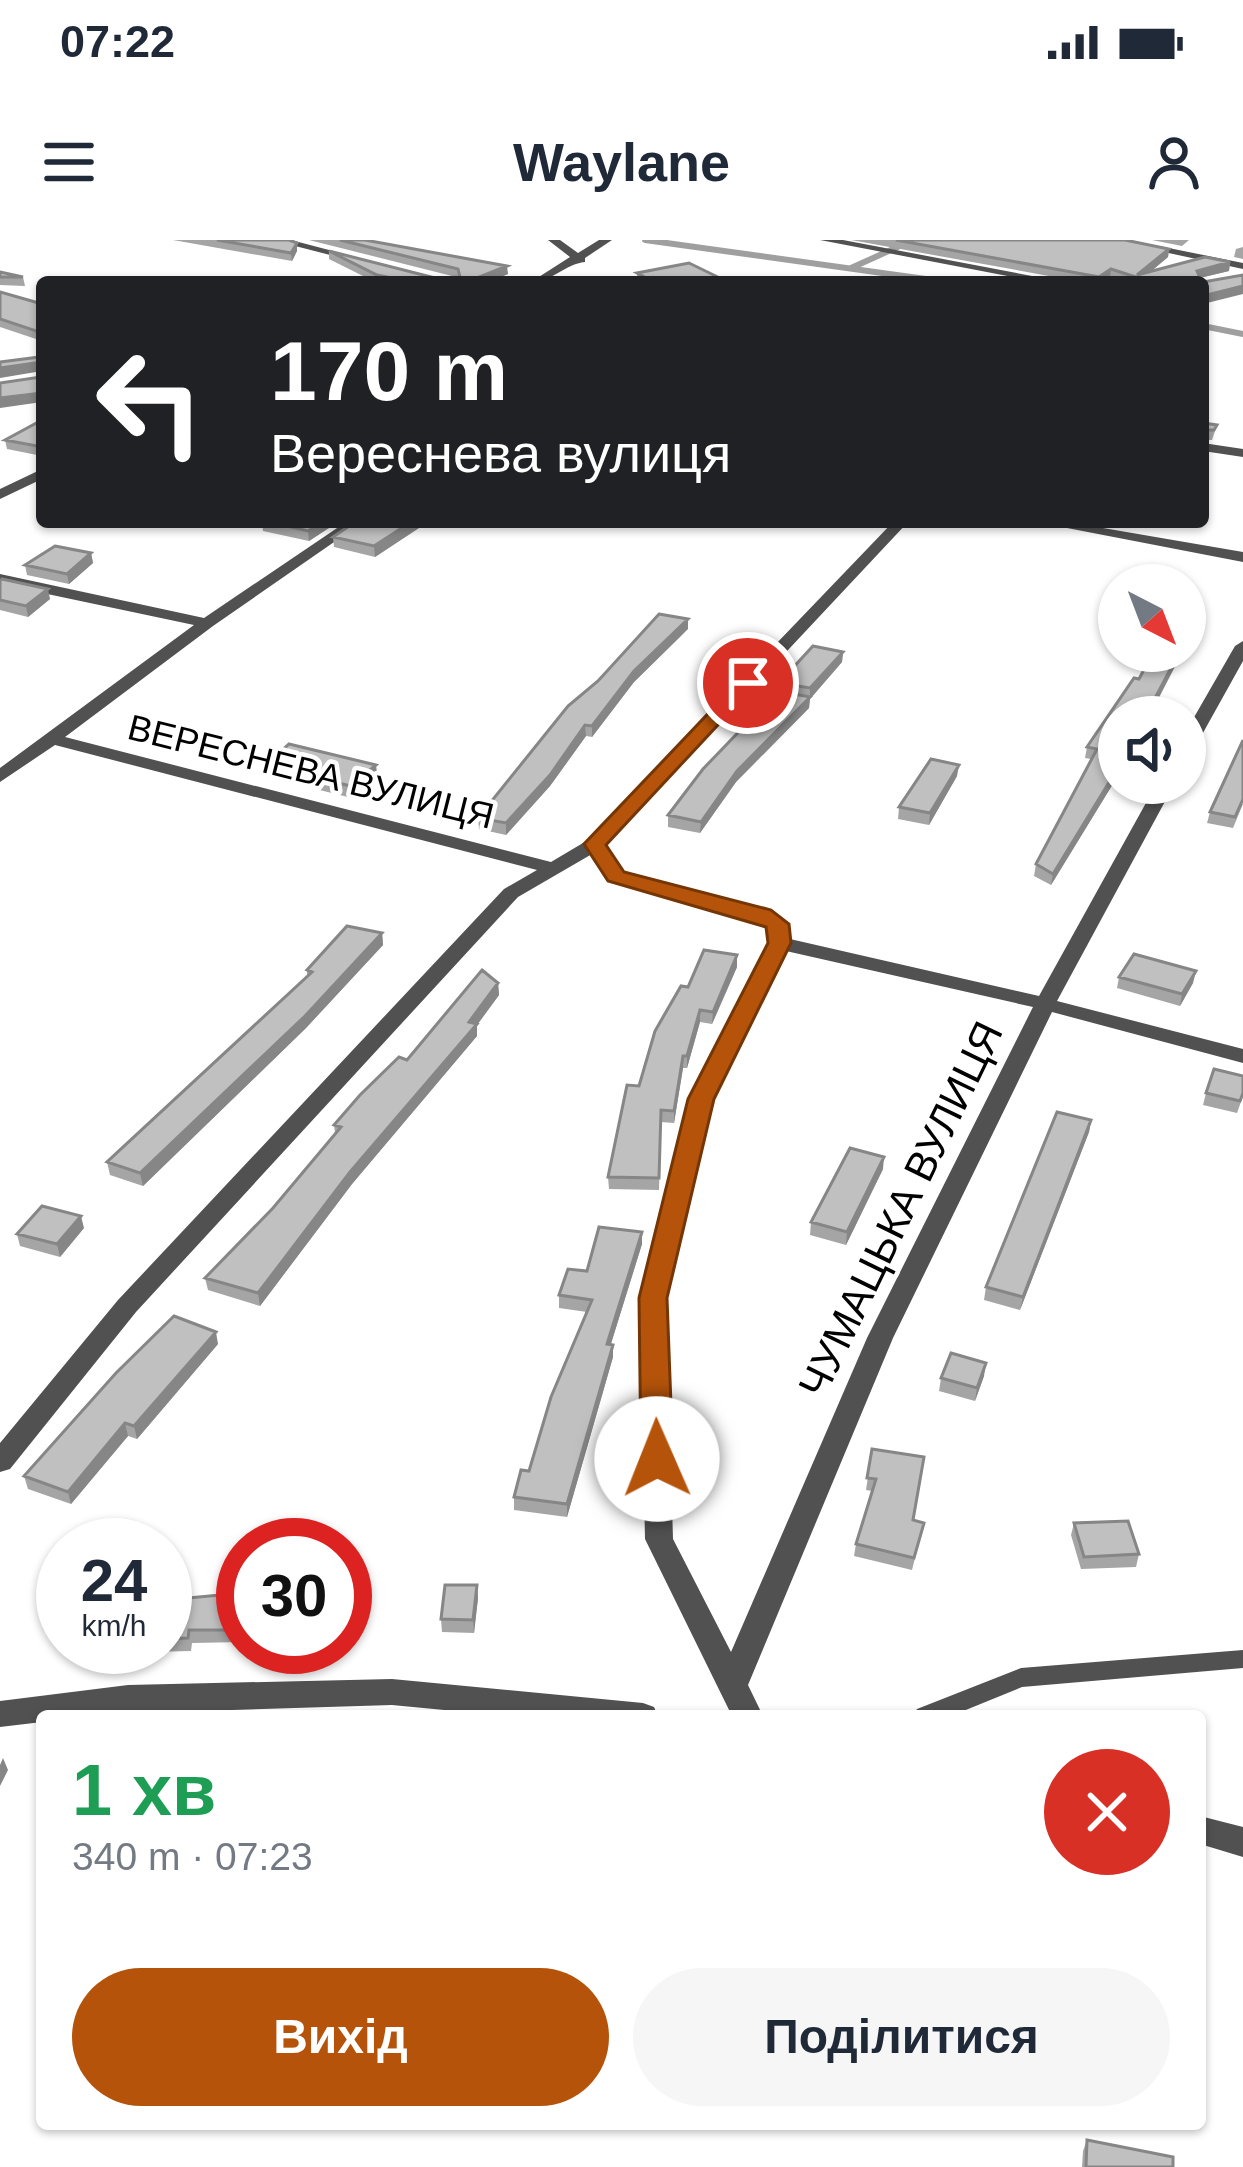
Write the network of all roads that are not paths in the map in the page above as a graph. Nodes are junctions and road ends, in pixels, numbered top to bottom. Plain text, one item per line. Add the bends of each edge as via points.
1 (278, 240) edge
2 (553, 240) edge
3 (607, 240) edge
4 (825, 240) edge
5 (1113, 240) edge
6 (581, 260) junction
7 (386, 266) edge
8 (1243, 271) edge
9 (552, 276) edge
10 (1025, 276) edge
11 (1223, 280) edge
12 (1209, 448) edge
13 (1243, 454) edge
14 (36, 476) edge
15 (0, 495) edge
16 (347, 528) edge
17 (895, 528) edge
18 (1077, 528) edge
19 (1243, 557) edge
20 (0, 579) edge
21 (207, 623) junction
22 (1243, 646) edge
23 (1206, 711) edge
24 (49, 738) junction
25 (0, 777) edge
26 (1154, 804) edge
27 (595, 844) junction
28 (556, 869) junction
29 (780, 943) junction
30 (1041, 1003) junction
31 (1243, 1056) edge
32 (0, 1462) edge
33 (1243, 1659) edge
34 (734, 1682) junction
35 (581, 1710) edge
36 (746, 1710) edge
37 (940, 1710) edge
38 (0, 1714) edge
39 (1206, 1832) edge
40 (1243, 1843) edge

1 - 7 street
2 - 6 street
3 - 6 street
4 - 10 street
5 - 8 street
6 - 9 street
8 - 11 street
12 - 13 street
14 - 15 street
16 - 21 street
17 - 27 street
18 - 19 street
20 - 21 street
21 - 24 street
22 - 23 street
24 - 25 street
24 - 28 street, ВЕРЕСНЕВА ВУЛИЦЯ
26 - 30 street, ЧУМАЦЬКА ВУЛИЦЯ
27 - 28 street
27 - 29 street via 616,876 763,915 778,924
28 - 32 street via 511,893 127,1306
29 - 30 street
29 - 34 street via 701,1099 653,1298 659,1540
30 - 31 street
30 - 34 street, ЧУМАЦЬКА ВУЛИЦЯ via 805,1497
33 - 37 lane via 1021,1678
34 - 36 street
35 - 38 street via 392,1692 128,1698
39 - 40 street

